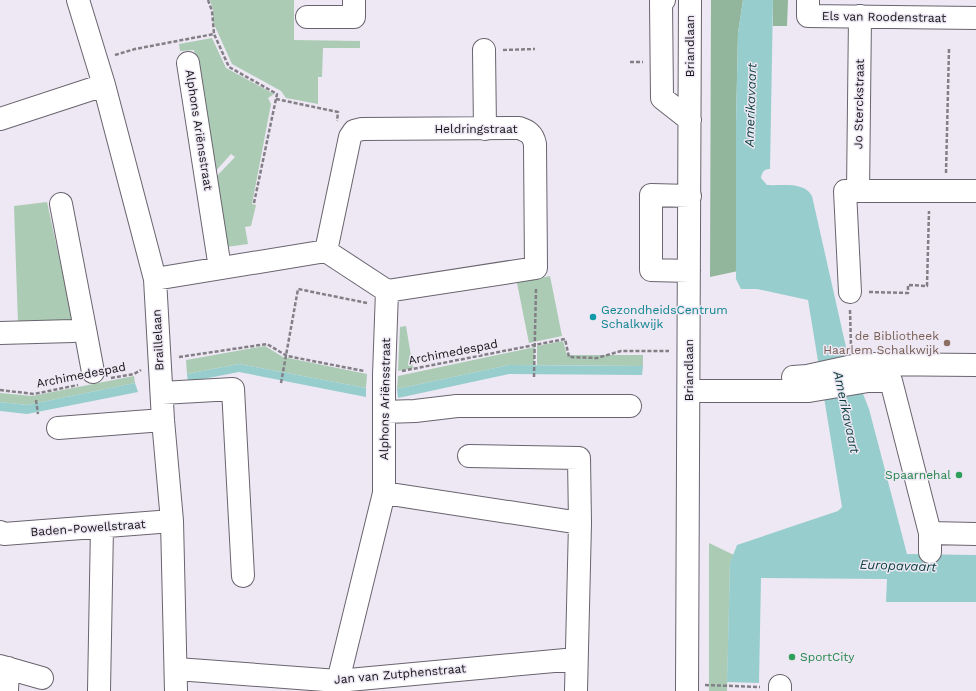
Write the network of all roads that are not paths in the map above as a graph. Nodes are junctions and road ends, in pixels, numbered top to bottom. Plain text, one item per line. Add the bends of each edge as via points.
1 (78, 0) edge
2 (354, 0) edge
3 (664, 0) edge
4 (690, 0) edge
5 (808, 0) edge
6 (860, 16) junction
7 (307, 17) dead end
8 (976, 18) edge
9 (484, 50) road end
10 (188, 62) dead end
11 (104, 85) junction
12 (0, 119) edge
13 (690, 120) junction
14 (484, 129) junction
15 (858, 191) junction
16 (976, 191) edge
17 (690, 196) junction
18 (61, 204) dead end
19 (326, 251) junction
20 (220, 268) junction
21 (689, 271) junction
22 (155, 279) junction
23 (850, 292) road end
24 (387, 299) junction
25 (85, 329) junction
26 (0, 333) edge
27 (976, 365) edge
28 (865, 373) junction
29 (92, 379) road end
30 (689, 384) junction
31 (162, 393) junction
32 (630, 406) dead end
33 (384, 412) junction
34 (163, 420) junction
35 (58, 428) dead end
36 (469, 456) dead end
37 (384, 493) junction
38 (172, 522) junction
39 (580, 523) junction
40 (102, 527) junction
41 (976, 534) edge
42 (1, 538) edge
43 (243, 576) dead end
44 (576, 659) junction
45 (4, 667) edge
46 (176, 668) junction
47 (42, 678) dead end
48 (338, 681) junction
49 (687, 687) edge
50 (7, 691) edge
51 (99, 691) edge
52 (176, 691) edge
53 (576, 691) edge

1 - 11 street, Braillelaan
2 - 7 street via 354,17
3 - 13 street via 662,98
4 - 13 street, Briandlaan
5 - 6 street, Els van Roodenstraat via 808,16
6 - 8 street, Els van Roodenstraat
6 - 15 street, Jo Sterckstraat
9 - 14 street
10 - 20 street, Alphons Ariënsstraat
11 - 12 street
11 - 22 street, Braillelaan
13 - 17 street, Briandlaan
14 - 19 street, Heldringstraat via 354,131 350,137
14 - 24 street, Heldringstraat via 519,128 529,132 533,137 536,268
15 - 16 street
15 - 23 street via 845,190
17 - 21 street, Briandlaan
17 - 21 street via 651,195 651,270
18 - 25 street
19 - 20 street
19 - 24 street
20 - 22 street
21 - 30 street, Briandlaan
22 - 31 street, Braillelaan
24 - 33 street, Alphons Ariënsstraat
25 - 26 street
25 - 29 street
27 - 28 street
28 - 30 street via 808,384
28 - 41 street via 890,381 930,543
30 - 49 street, Briandlaan
31 - 34 street, Braillelaan
31 - 43 street via 233,389
32 - 33 street via 456,406
33 - 37 street, Alphons Ariënsstraat
34 - 35 street
34 - 38 street, Braillelaan
36 - 39 street via 579,458
37 - 39 street
37 - 48 street, Alphons Ariënsstraat
38 - 40 street, Baden-Powellstraat
38 - 46 street, Braillelaan
39 - 44 street
40 - 42 street, Baden-Powellstraat
40 - 51 street
44 - 48 street, Jan van Zutphenstraat
44 - 53 street
45 - 47 street
45 - 50 street
46 - 48 street, Jan van Zutphenstraat
46 - 52 street, Braillelaan

